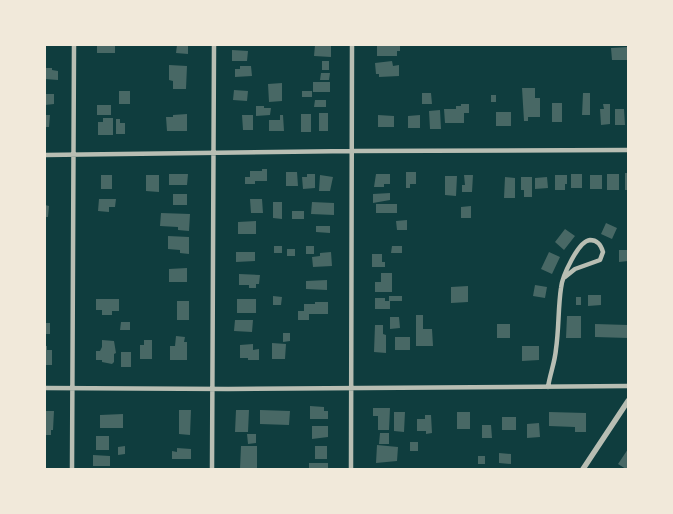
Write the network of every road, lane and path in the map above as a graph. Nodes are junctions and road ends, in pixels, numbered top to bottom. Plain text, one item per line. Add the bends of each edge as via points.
1 (74, 45) edge
2 (214, 45) edge
3 (352, 45) edge
4 (628, 150) edge
5 (352, 151) junction
6 (214, 153) junction
7 (45, 155) edge
8 (74, 155) junction
9 (565, 277) junction
10 (628, 386) edge
11 (548, 387) junction
12 (45, 388) edge
13 (73, 388) junction
14 (352, 388) junction
15 (212, 389) junction
16 (628, 401) edge
17 (72, 469) edge
18 (212, 469) edge
19 (351, 469) edge
20 (583, 469) edge

1 - 8 street
2 - 6 street
3 - 5 street
4 - 5 street
5 - 6 street
5 - 14 street
6 - 8 street
6 - 15 street
7 - 8 street
8 - 13 street
9 - 9 street via 575,269 600,260 603,252 598,242 587,240 583,244
9 - 11 street via 561,285 556,350
10 - 11 street
11 - 14 street
12 - 13 street
13 - 15 street
13 - 17 street
14 - 15 street
14 - 19 street
15 - 18 street
16 - 20 street

